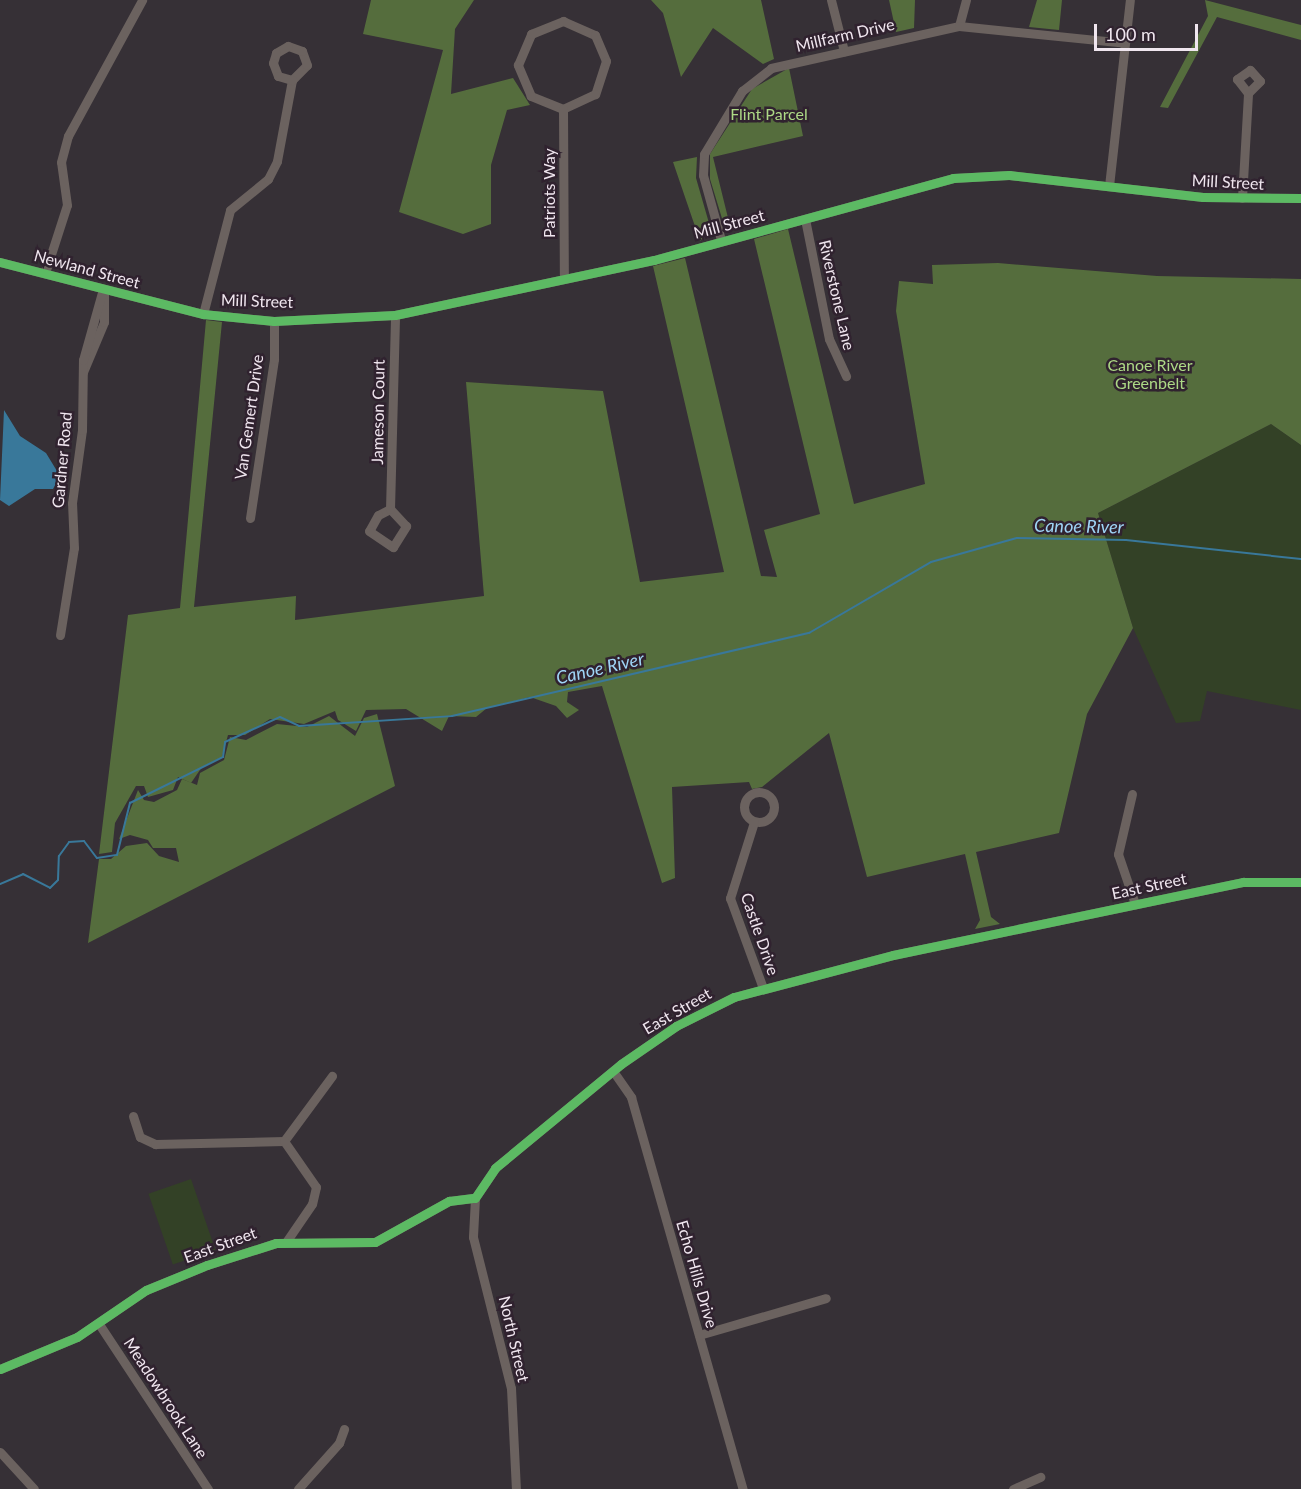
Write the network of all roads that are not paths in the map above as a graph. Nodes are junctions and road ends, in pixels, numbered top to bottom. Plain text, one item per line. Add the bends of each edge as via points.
1 (142, 0) edge
2 (831, 0) edge
3 (966, 0) edge
4 (1130, 0) edge
5 (959, 26) junction
6 (1125, 43) junction
7 (844, 51) junction
8 (292, 80) dead end
9 (1248, 93) dead end
10 (563, 109) junction
11 (1109, 186) junction
12 (1242, 198) junction
13 (1301, 198) edge
14 (805, 219) junction
15 (721, 240) junction
16 (0, 262) edge
17 (45, 273) junction
18 (564, 278) junction
19 (103, 289) junction
20 (165, 307) joint
21 (203, 314) junction
22 (395, 315) junction
23 (274, 321) junction
24 (846, 376) dead end
25 (390, 509) dead end
26 (250, 518) dead end
27 (60, 635) dead end
28 (1132, 794) dead end
29 (754, 822) dead end
30 (1301, 882) edge
31 (1135, 904) junction
32 (763, 988) junction
33 (613, 1071) junction
34 (333, 1076) dead end
35 (133, 1116) dead end
36 (284, 1141) junction
37 (475, 1198) junction
38 (286, 1242) junction
39 (826, 1298) dead end
40 (99, 1324) junction
41 (699, 1335) junction
42 (0, 1369) edge
43 (344, 1429) dead end
44 (0, 1452) edge
45 (1040, 1477) dead end
46 (34, 1489) edge
47 (208, 1489) edge
48 (298, 1489) edge
49 (516, 1489) edge
50 (743, 1489) edge
51 (1013, 1489) edge

1 - 17 street via 68,136 61,162 67,205
2 - 7 street
3 - 5 street
4 - 6 street
5 - 6 street, Millfarm Drive
5 - 7 street, Millfarm Drive
6 - 11 street
7 - 15 street, Millfarm Drive via 760,74 709,141 703,176
8 - 21 street via 275,168 230,210
9 - 12 street
10 - 10 street via 595,94 606,61 595,35 562,21 531,34 518,65 531,96
10 - 18 street, Patriots Way
11 - 12 street, Mill Street
11 - 14 street, Mill Street via 1009,175 953,178
12 - 13 street, Mill Street
14 - 15 street, Mill Street
14 - 24 street, Riverstone Lane via 829,339
15 - 18 street, Mill Street
16 - 17 street, Newland Street
17 - 19 street, Newland Street
18 - 22 street, Mill Street
19 - 20 street, Newland Street
19 - 27 street, Gardner Road via 82,372 72,503 74,548
20 - 21 street, Mill Street
21 - 23 street, Mill Street
22 - 23 street, Mill Street
22 - 25 street, Jameson Court
23 - 26 street, Van Gemert Drive via 274,359
28 - 31 street via 1118,854
29 - 32 street, Castle Drive via 730,898
30 - 31 street, East Street via 1244,882
31 - 32 street, East Street
32 - 33 street, East Street via 676,1026
33 - 37 street, East Street via 495,1168
33 - 41 street, Echo Hills Drive via 631,1097
34 - 36 street
35 - 36 street via 140,1137 154,1144
36 - 38 street via 316,1187 312,1204
37 - 38 street, East Street via 449,1201 375,1242
37 - 49 street, North Street via 473,1237 510,1388
38 - 40 street, East Street via 207,1265 135,1296
39 - 41 street
40 - 42 street, East Street
40 - 47 street, Meadowbrook Lane
41 - 50 street, Echo Hills Drive
43 - 48 street via 339,1443
44 - 46 street
45 - 51 street

